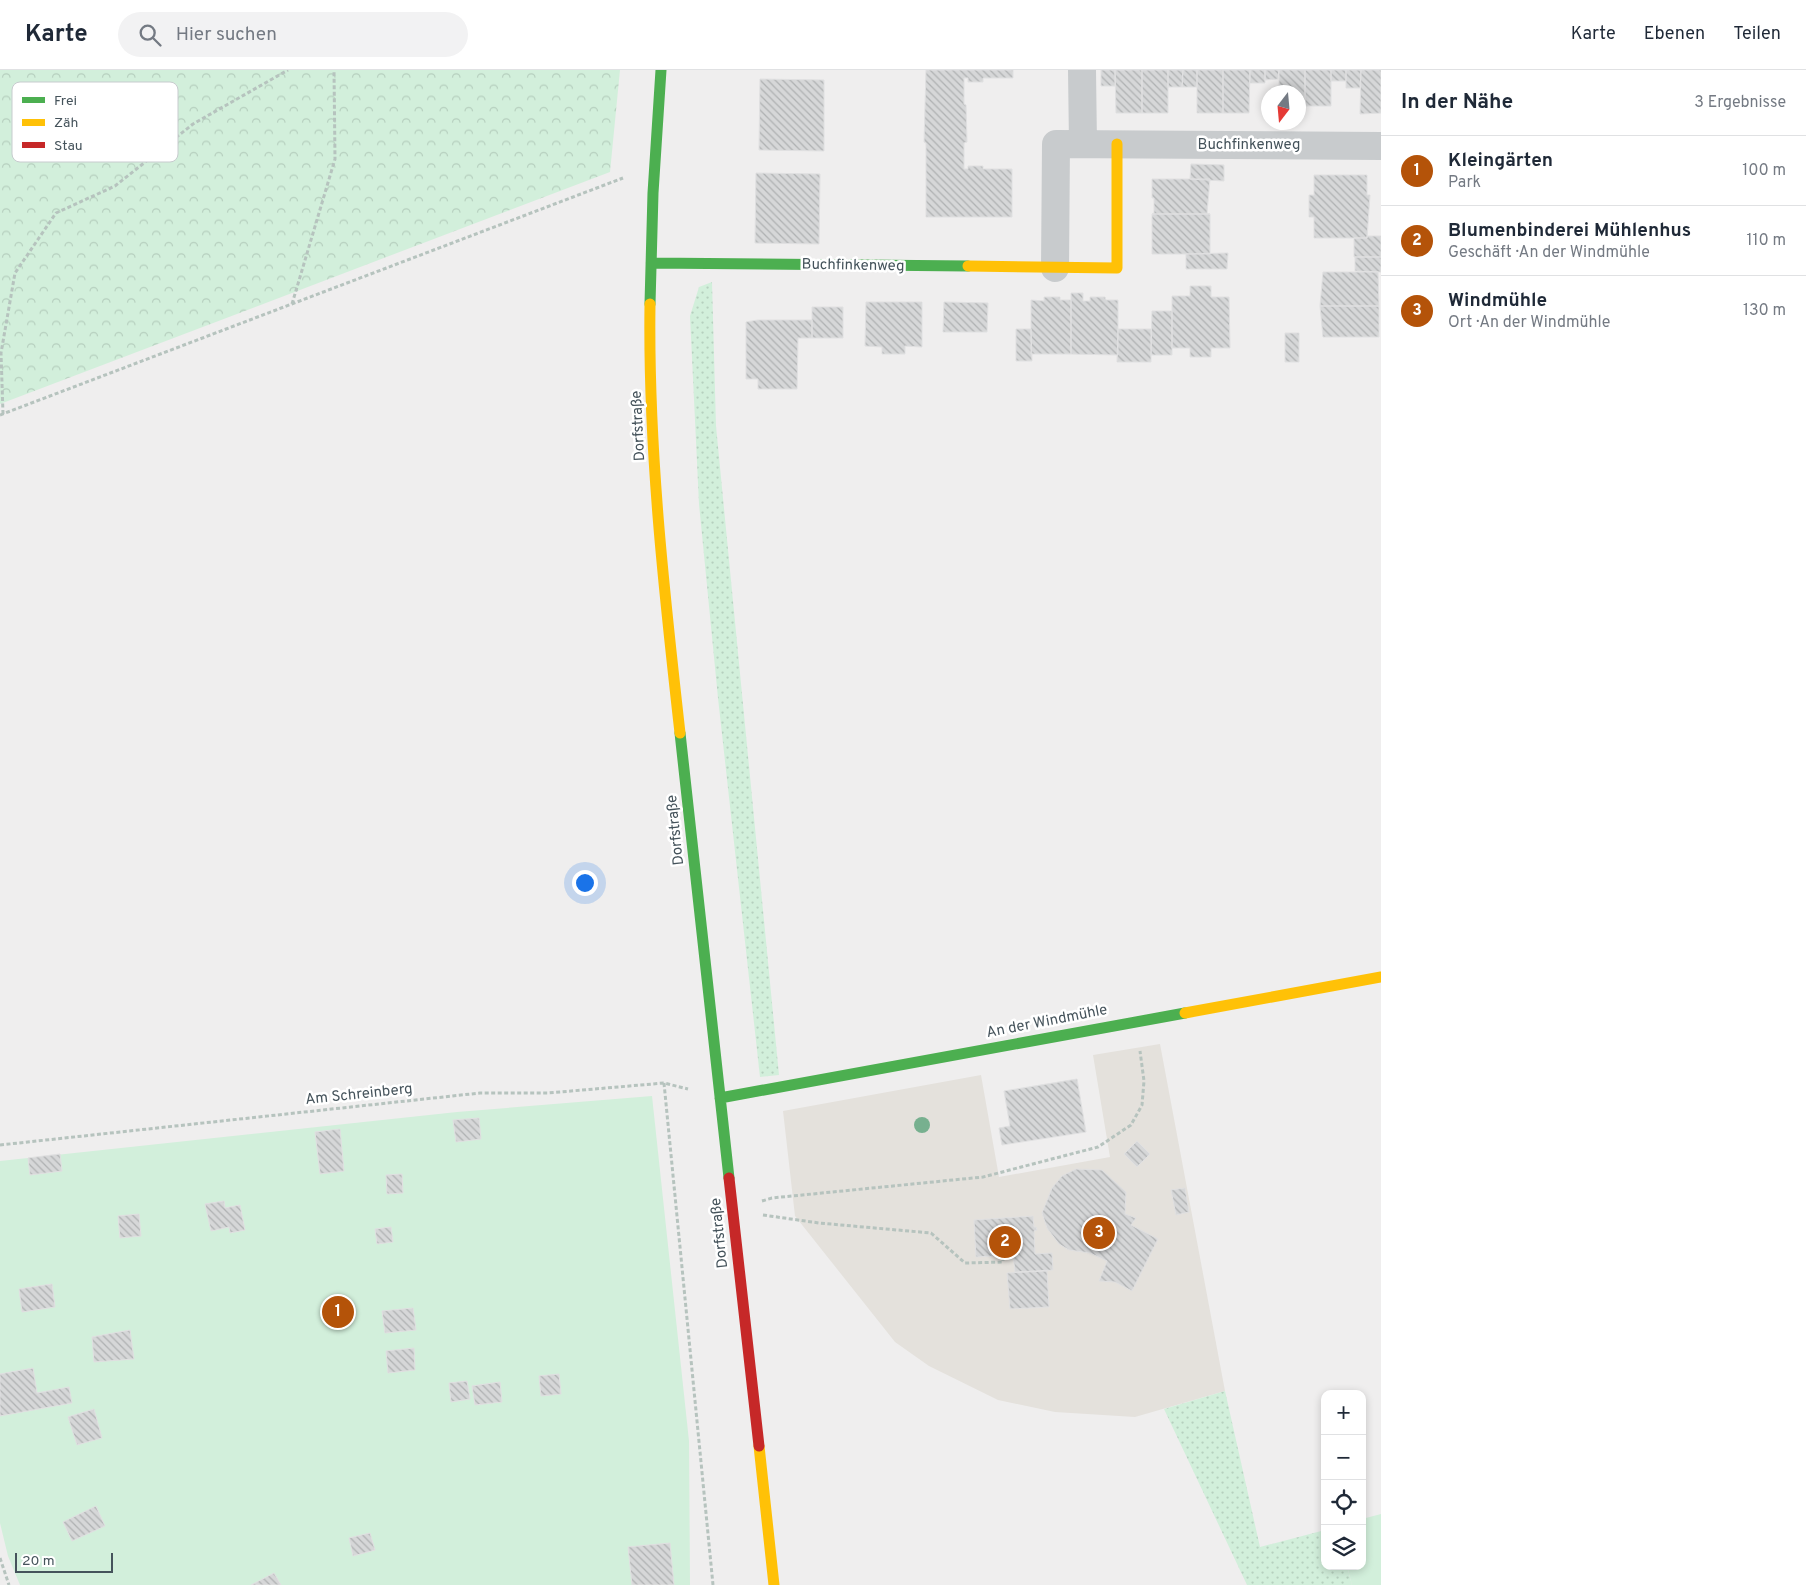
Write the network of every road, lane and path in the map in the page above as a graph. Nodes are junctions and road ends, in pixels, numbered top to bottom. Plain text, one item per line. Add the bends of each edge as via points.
1 (288, 70) edge
2 (334, 70) edge
3 (661, 70) edge
4 (1082, 70) edge
5 (178, 136) edge
6 (1083, 144) junction
7 (1117, 144) junction
8 (1381, 146) edge
9 (145, 162) edge
10 (655, 168) junction
11 (651, 264) junction
12 (1056, 268) junction
13 (292, 304) junction
14 (1, 414) edge
15 (1381, 977) edge
16 (1136, 1020) junction
17 (664, 1083) junction
18 (720, 1098) junction
19 (0, 1145) edge
20 (733, 1213) junction
21 (1003, 1259) dead end
22 (0, 1558) edge
23 (10, 1585) edge
24 (713, 1585) edge
25 (774, 1585) edge

1 - 5 path via 193,124
2 - 13 path via 335,159
3 - 10 street, Dorfstraße
4 - 6 street
6 - 7 street, Buchfinkenweg
6 - 12 street, Buchfinkenweg via 1056,144
7 - 8 street, Buchfinkenweg
7 - 12 street, Buchfinkenweg via 1117,268
9 - 14 path via 115,186 56,213 15,273 1,353
10 - 11 street, Dorfstraße
10 - 13 path
11 - 12 street, Buchfinkenweg
11 - 18 street, Dorfstraße via 651,399 661,530 674,681
13 - 14 path
15 - 16 street, An der Windmühle
16 - 18 street, An der Windmühle
16 - 20 path via 1144,1081 1142,1105 1130,1125 1098,1147 983,1177 772,1198
17 - 18 path, Am Schreinberg
17 - 19 path, Am Schreinberg via 548,1093 480,1093
17 - 24 path
18 - 20 street, Dorfstraße
20 - 21 path via 930,1233 965,1263 1003,1262
20 - 25 street, Dorfstraße
22 - 23 path

